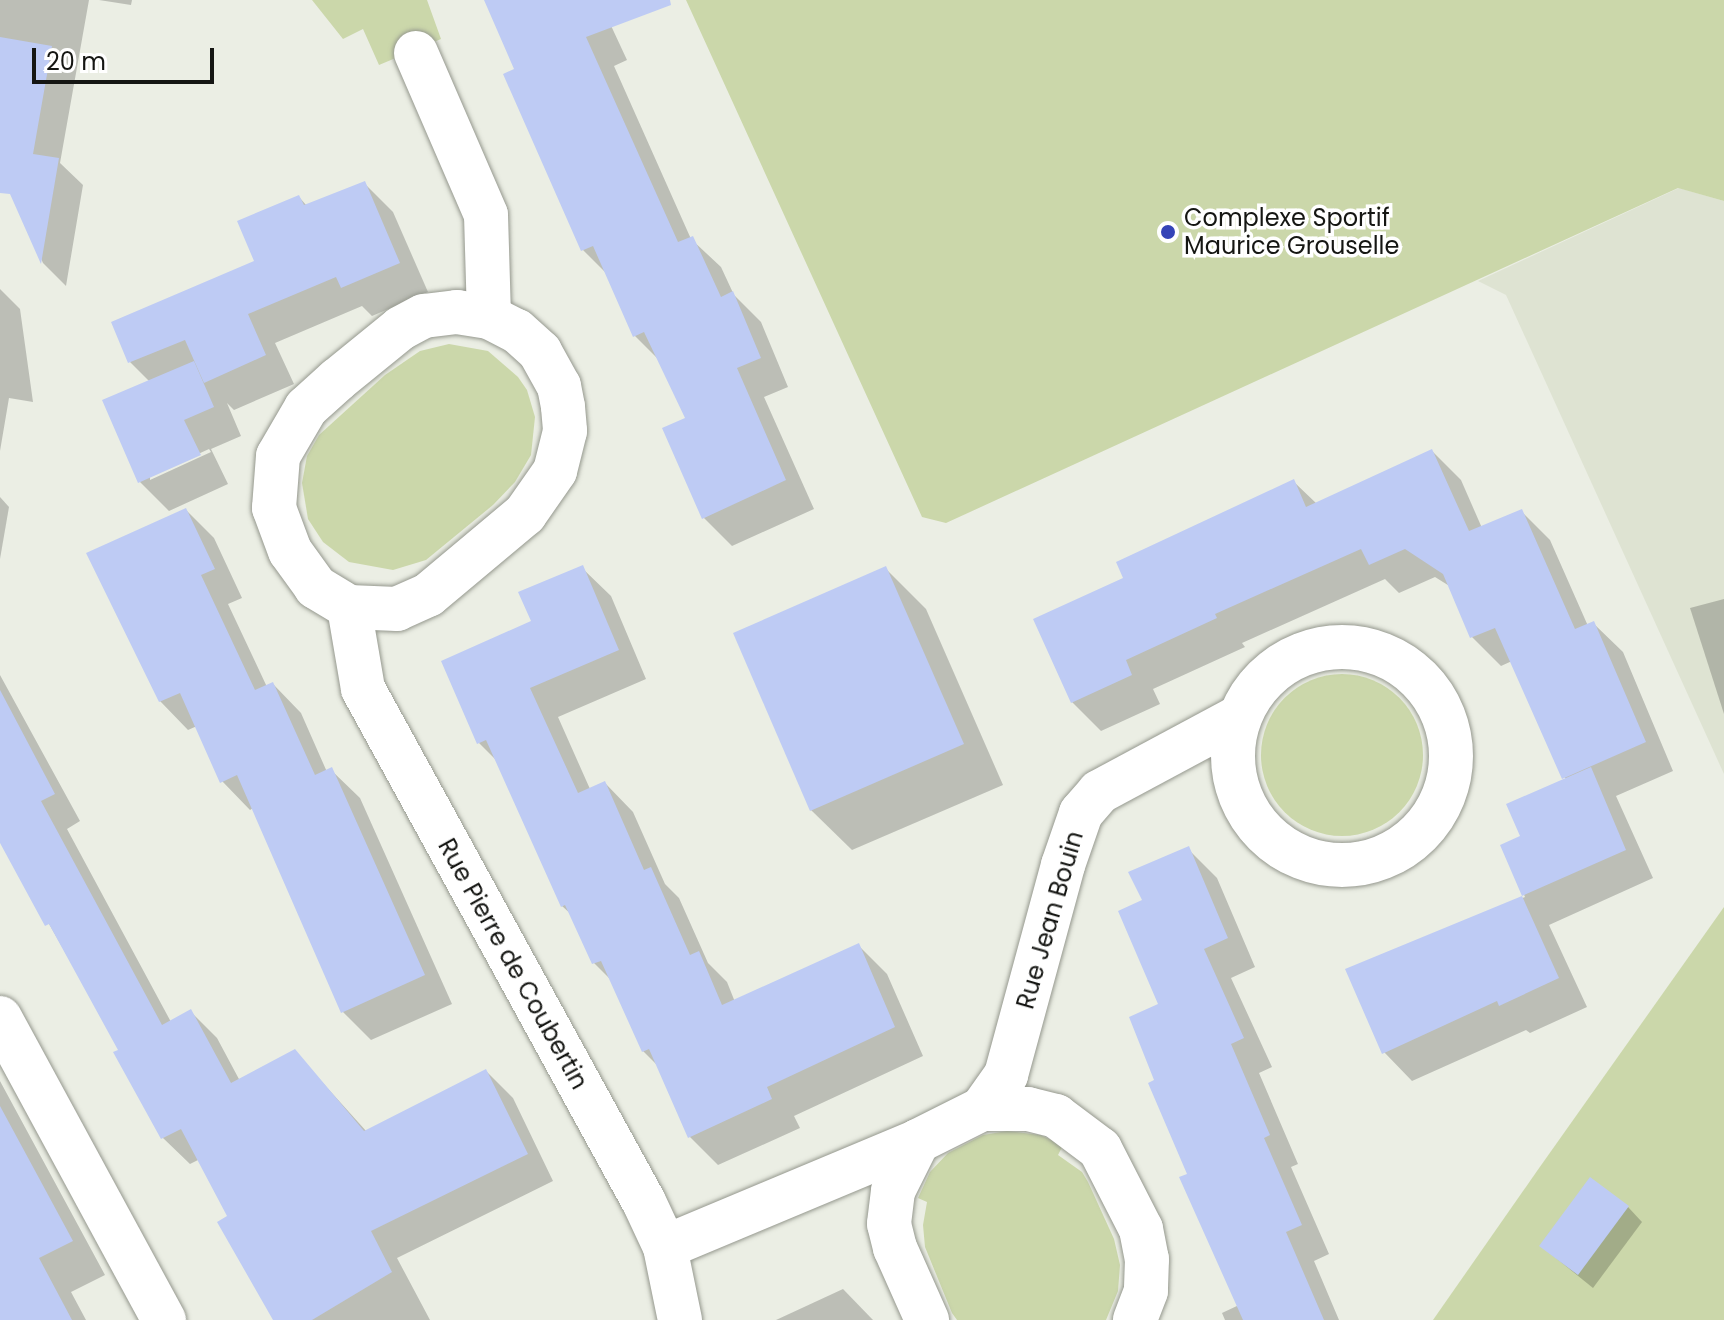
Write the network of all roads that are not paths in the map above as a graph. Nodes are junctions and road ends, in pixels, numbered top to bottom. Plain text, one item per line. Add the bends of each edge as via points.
1 (416, 53) dead end
2 (489, 317) junction
3 (349, 607) junction
4 (1239, 717) junction
5 (0, 1018) edge
6 (982, 1109) junction
7 (918, 1141) junction
8 (665, 1247) junction
9 (164, 1320) edge
10 (680, 1320) edge
11 (927, 1320) edge
12 (1135, 1320) edge

1 - 2 street via 486,215
2 - 3 street via 517,331 540,352 559,386 565,431 555,471 525,514 428,595 397,609
2 - 3 street via 457,312 424,316 401,328 306,408 278,456 274,508 290,551 316,587
3 - 8 street, Rue Pierre de Coubertin via 363,689
4 - 4 street, Rue Jean Bouin via 1232,751 1236,786 1252,818 1276,843 1307,860 1342,866 1377,860 1408,843 1432,818 1448,787 1452,750 1444,714 1424,682 1395,660 1359,648 1322,648 1287,661 1258,685
4 - 6 street, Rue Jean Bouin via 1099,792 1081,813 1006,1075
5 - 9 street
6 - 7 street, Rue Jean Bouin
6 - 12 street, Rue Jean Bouin via 1028,1109 1056,1116 1100,1149 1141,1229 1146,1291
7 - 8 street, Rue Jean Bouin
7 - 11 street via 893,1191 889,1224
8 - 10 street, Rue Pierre de Coubertin

